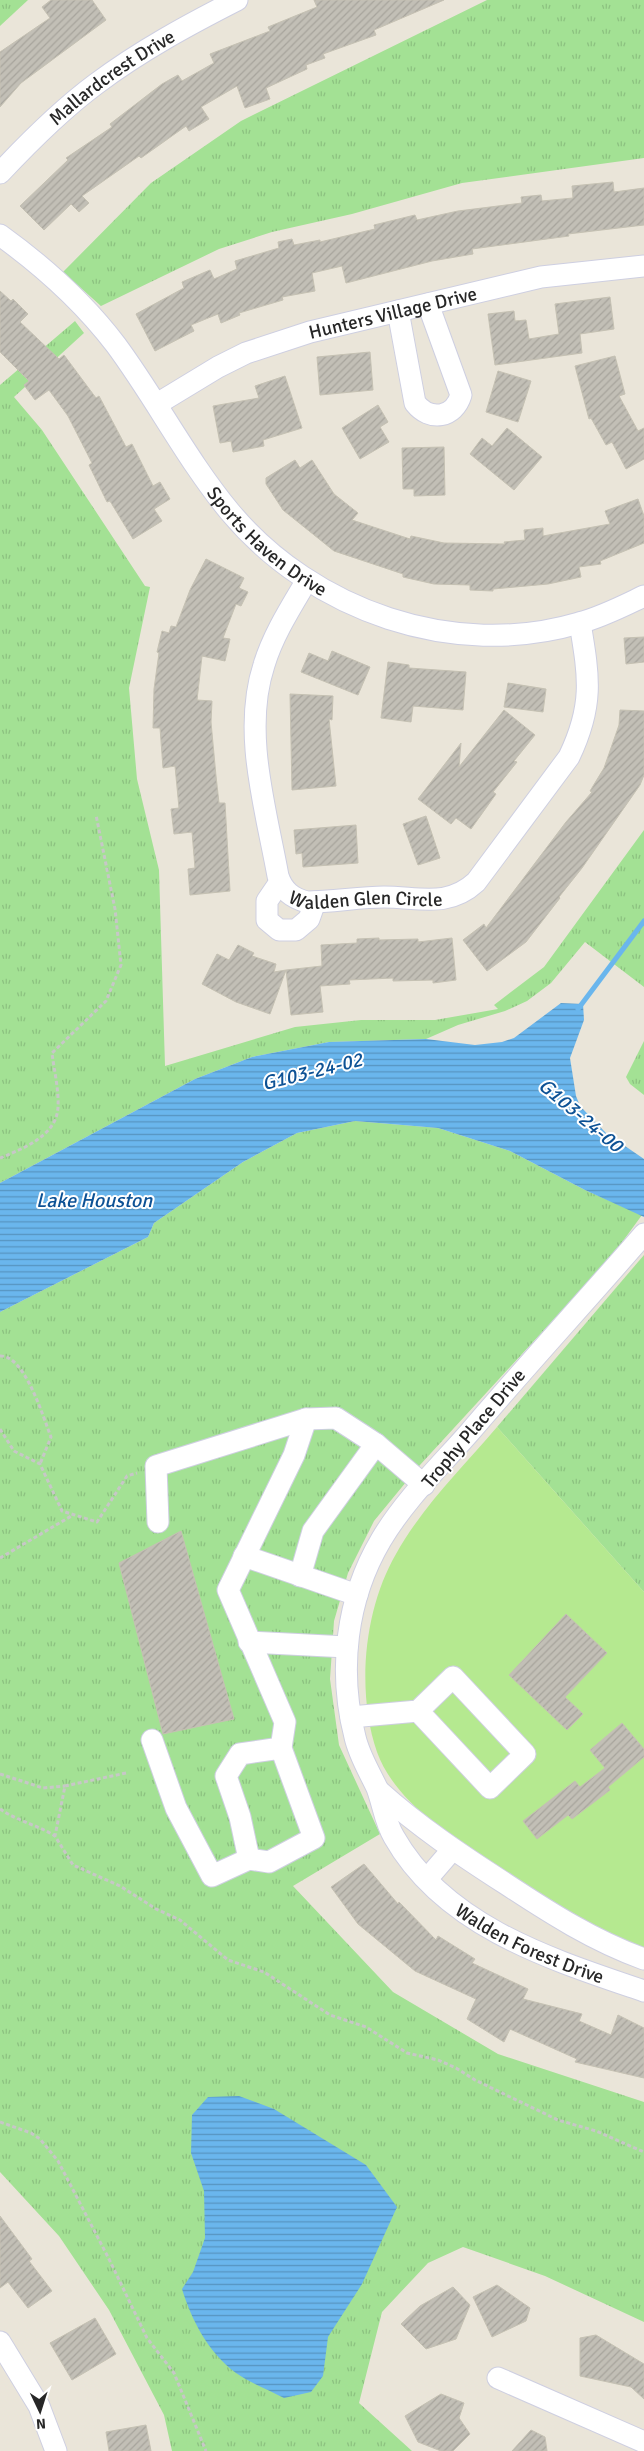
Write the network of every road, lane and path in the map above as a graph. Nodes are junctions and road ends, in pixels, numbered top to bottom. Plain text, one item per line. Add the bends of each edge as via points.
1 (237, 0) edge
2 (0, 173) edge
3 (0, 235) edge
4 (644, 266) edge
5 (428, 304) junction
6 (398, 311) junction
7 (157, 404) junction
8 (307, 580) junction
9 (644, 596) edge
10 (580, 623) junction
11 (96, 815) dead end
12 (280, 882) junction
13 (315, 902) junction
14 (0, 1158) edge
15 (644, 1234) edge
16 (0, 1356) edge
17 (306, 1419) junction
18 (0, 1429) edge
19 (376, 1444) junction
20 (40, 1464) junction
21 (156, 1466) junction
22 (424, 1485) junction
23 (73, 1514) junction
24 (158, 1522) dead end
25 (244, 1556) junction
26 (0, 1558) edge
27 (300, 1576) junction
28 (358, 1595) junction
29 (249, 1642) junction
30 (347, 1647) junction
31 (418, 1711) junction
32 (351, 1716) junction
33 (152, 1740) dead end
34 (281, 1748) junction
35 (126, 1773) dead end
36 (0, 1774) edge
37 (65, 1786) junction
38 (377, 1789) junction
39 (0, 1809) edge
40 (55, 1836) junction
41 (452, 1850) junction
42 (249, 1859) junction
43 (427, 1879) junction
44 (644, 1959) edge
45 (644, 1991) edge
46 (0, 2122) edge
47 (644, 2152) edge
48 (0, 2342) edge
49 (498, 2378) dead end
50 (644, 2442) edge
51 (56, 2451) edge
52 (206, 2451) edge

1 - 2 street, Mallardcrest Drive via 144,51 96,84
3 - 7 street, Sports Haven Drive via 30,257 86,311 116,345
4 - 5 street, Hunters Village Drive via 542,277
5 - 6 street, Hunters Village Drive
5 - 6 street via 461,395 457,406 435,416 422,412 415,403
6 - 7 street, Hunters Village Drive via 270,344 218,367
7 - 8 street, Sports Haven Drive via 229,511 276,558
8 - 10 street, Sports Haven Drive via 395,622 443,632 526,633
8 - 12 street, Walden Glen Circle via 267,655 258,697 257,754
9 - 10 street, Sports Haven Drive
10 - 13 street, Walden Glen Circle via 589,687 580,734 569,757 476,882 464,893 427,900 384,897
11 - 14 path via 116,909 121,964 106,1001 52,1053 58,1109 48,1131 25,1148
12 - 13 street, Walden Glen Circle via 284,890 297,900
12 - 13 street via 267,901 267,920 279,930 296,930 309,919
15 - 22 street, Trophy Place Drive
16 - 20 path via 6,1356 22,1368 51,1437
17 - 19 street via 336,1418
17 - 21 street
17 - 25 street via 294,1455
18 - 20 path via 14,1451
19 - 22 street
19 - 27 street via 313,1531
20 - 23 path via 62,1511
21 - 23 path via 127,1476 97,1522
21 - 24 street
22 - 28 street, Trophy Place Drive via 382,1538
23 - 26 path
25 - 27 street
25 - 29 street via 228,1590
27 - 28 street
28 - 30 street, Trophy Place Drive via 350,1620
29 - 30 street
29 - 34 street via 285,1722
30 - 32 street, Walden Forest Drive
31 - 31 street via 490,1788 525,1754 453,1677
31 - 32 street
32 - 38 street, Walden Forest Drive via 355,1738
33 - 42 street via 176,1808 212,1876
34 - 42 street via 240,1754 226,1776 240,1817
34 - 42 street via 314,1838 269,1862
35 - 37 path
36 - 37 path via 43,1788
37 - 40 path
38 - 41 street, Walden Forest Drive via 414,1823
38 - 43 street, Walden Forest Drive via 393,1835
39 - 40 path
40 - 47 path via 73,1864 180,1920 228,1960 264,1972 330,2015 366,2026 407,2053 444,2062 558,2120 596,2131
41 - 43 street
41 - 44 street, Walden Forest Drive via 576,1928
43 - 45 street, Walden Forest Drive via 483,1924 530,1951
46 - 52 path via 31,2132 58,2161 110,2258 147,2338 174,2373
48 - 51 street via 39,2406
49 - 50 street

